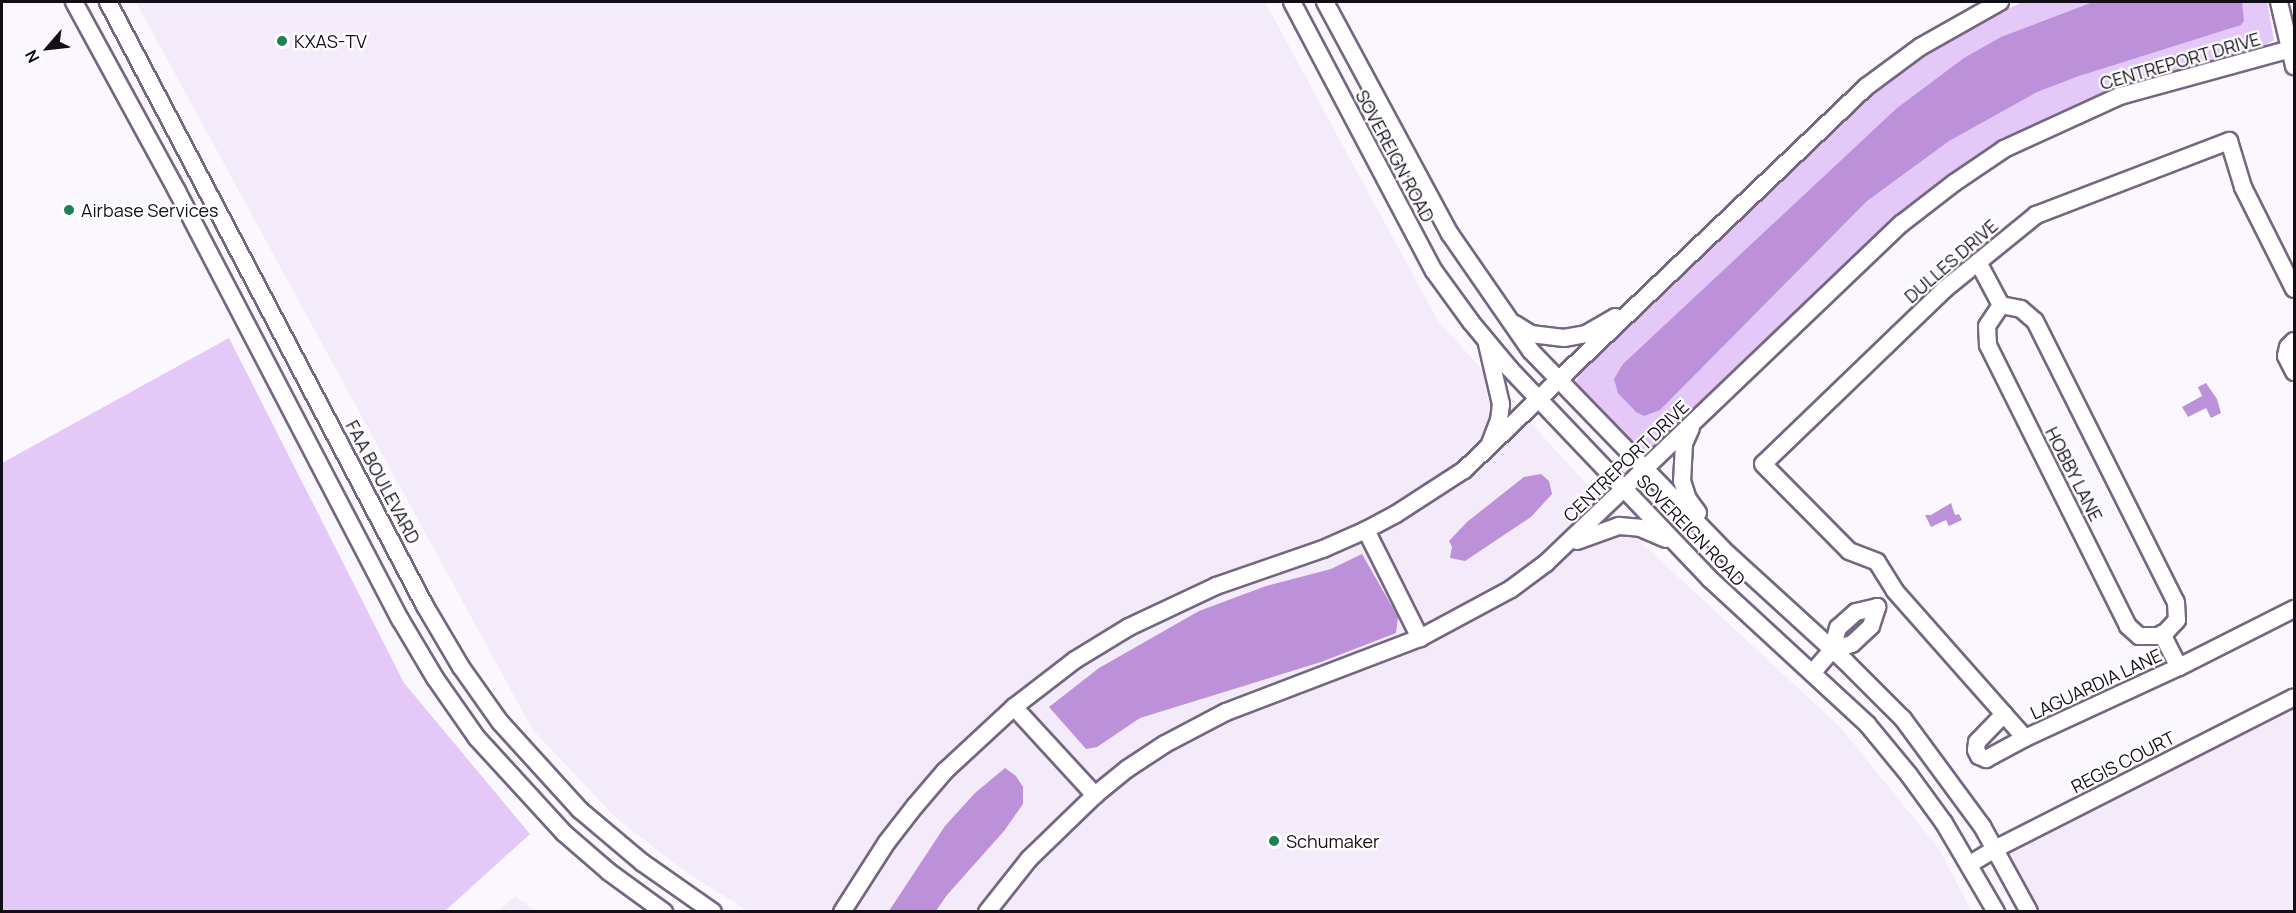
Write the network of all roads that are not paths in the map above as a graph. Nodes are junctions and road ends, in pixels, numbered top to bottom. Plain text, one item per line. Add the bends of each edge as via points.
1 (74, 2) edge
2 (108, 2) edge
3 (1292, 2) edge
4 (1325, 2) edge
5 (2000, 2) edge
6 (2279, 2) edge
7 (2293, 54) edge
8 (1978, 262) junction
9 (2295, 289) edge
10 (1637, 304) junction
11 (2001, 305) junction
12 (273, 317) junction
13 (1509, 321) junction
14 (249, 330) junction
15 (1486, 340) junction
16 (2295, 341) edge
17 (2295, 372) edge
18 (1558, 381) junction
19 (1539, 400) junction
20 (1692, 424) junction
21 (1489, 448) junction
22 (1644, 470) junction
23 (1624, 490) junction
24 (1366, 530) junction
25 (1566, 546) junction
26 (1680, 547) junction
27 (1729, 555) junction
28 (1895, 591) joint
29 (2295, 609) edge
30 (2162, 634) junction
31 (1420, 638) junction
32 (1832, 650) junction
33 (2179, 667) junction
34 (1813, 672) junction
35 (2295, 697) edge
36 (1014, 706) junction
37 (2004, 714) junction
38 (2025, 738) junction
39 (542, 770) junction
40 (522, 789) junction
41 (1095, 795) junction
42 (1995, 849) junction
43 (1970, 864) junction
44 (841, 909) edge
45 (664, 912) edge
46 (713, 912) edge
47 (987, 912) edge
48 (1996, 912) edge
49 (2029, 912) edge

1 - 14 street
2 - 12 street, FAA BOULEVARD
3 - 15 street, SOVEREIGN ROAD via 1434,271
4 - 13 street, SOVEREIGN ROAD via 1450,234
5 - 10 street via 1920,47 1866,87
6 - 7 street
7 - 20 street, CENTREPORT DRIVE via 2120,96 2004,149 1901,224
8 - 9 street, DULLES DRIVE via 2036,215 2229,141 2243,187
8 - 11 street
8 - 28 street, DULLES DRIVE via 1869,359 1762,464 1849,551 1877,562
10 - 13 street via 1586,334 1564,338 1531,334
10 - 18 street
11 - 30 street, HOBBY LANE via 2021,309 2036,321 2176,602 2177,620
11 - 30 street, HOBBY LANE via 1987,326 1988,345 2128,626 2139,636
12 - 14 street
12 - 39 street, FAA BOULEVARD via 461,667 500,722
13 - 18 street, SOVEREIGN ROAD
14 - 40 street via 400,619 435,678 477,738
15 - 19 street, SOVEREIGN ROAD
15 - 21 street via 1501,404
16 - 17 street via 2286,356
18 - 19 street
18 - 22 street, SOVEREIGN ROAD
19 - 21 street
19 - 23 street, SOVEREIGN ROAD
20 - 22 street, CENTREPORT DRIVE
20 - 27 street via 1683,444 1682,481 1688,500
21 - 24 street via 1464,470
22 - 23 street, CENTREPORT DRIVE
22 - 27 street, SOVEREIGN ROAD
23 - 25 street, CENTREPORT DRIVE
23 - 26 street, SOVEREIGN ROAD
24 - 31 street
24 - 36 street via 1171,606 1098,645
25 - 26 street via 1619,526 1658,533
25 - 31 street, CENTREPORT DRIVE via 1511,590
26 - 34 street, SOVEREIGN ROAD via 1753,621
27 - 32 street, SOVEREIGN ROAD
28 - 37 street, LAGUARDIA LANE
29 - 33 street, LAGUARDIA LANE
30 - 33 street
31 - 41 street, CENTREPORT DRIVE via 1226,712 1164,744
32 - 34 street
32 - 42 street, SOVEREIGN ROAD via 1903,719 1956,788
33 - 38 street, LAGUARDIA LANE
34 - 43 street, SOVEREIGN ROAD via 1867,724 1909,775
35 - 42 street, REGIS COURT
36 - 41 street
36 - 44 street via 965,751 915,806
37 - 38 street, LAGUARDIA LANE
37 - 38 street via 1977,742 1979,756 1986,759
39 - 40 street
39 - 46 street, FAA BOULEVARD via 580,810 643,863
40 - 45 street via 609,872
41 - 47 street, CENTREPORT DRIVE via 1029,859
42 - 43 street, REGIS COURT
42 - 49 street, SOVEREIGN ROAD
43 - 48 street, SOVEREIGN ROAD

